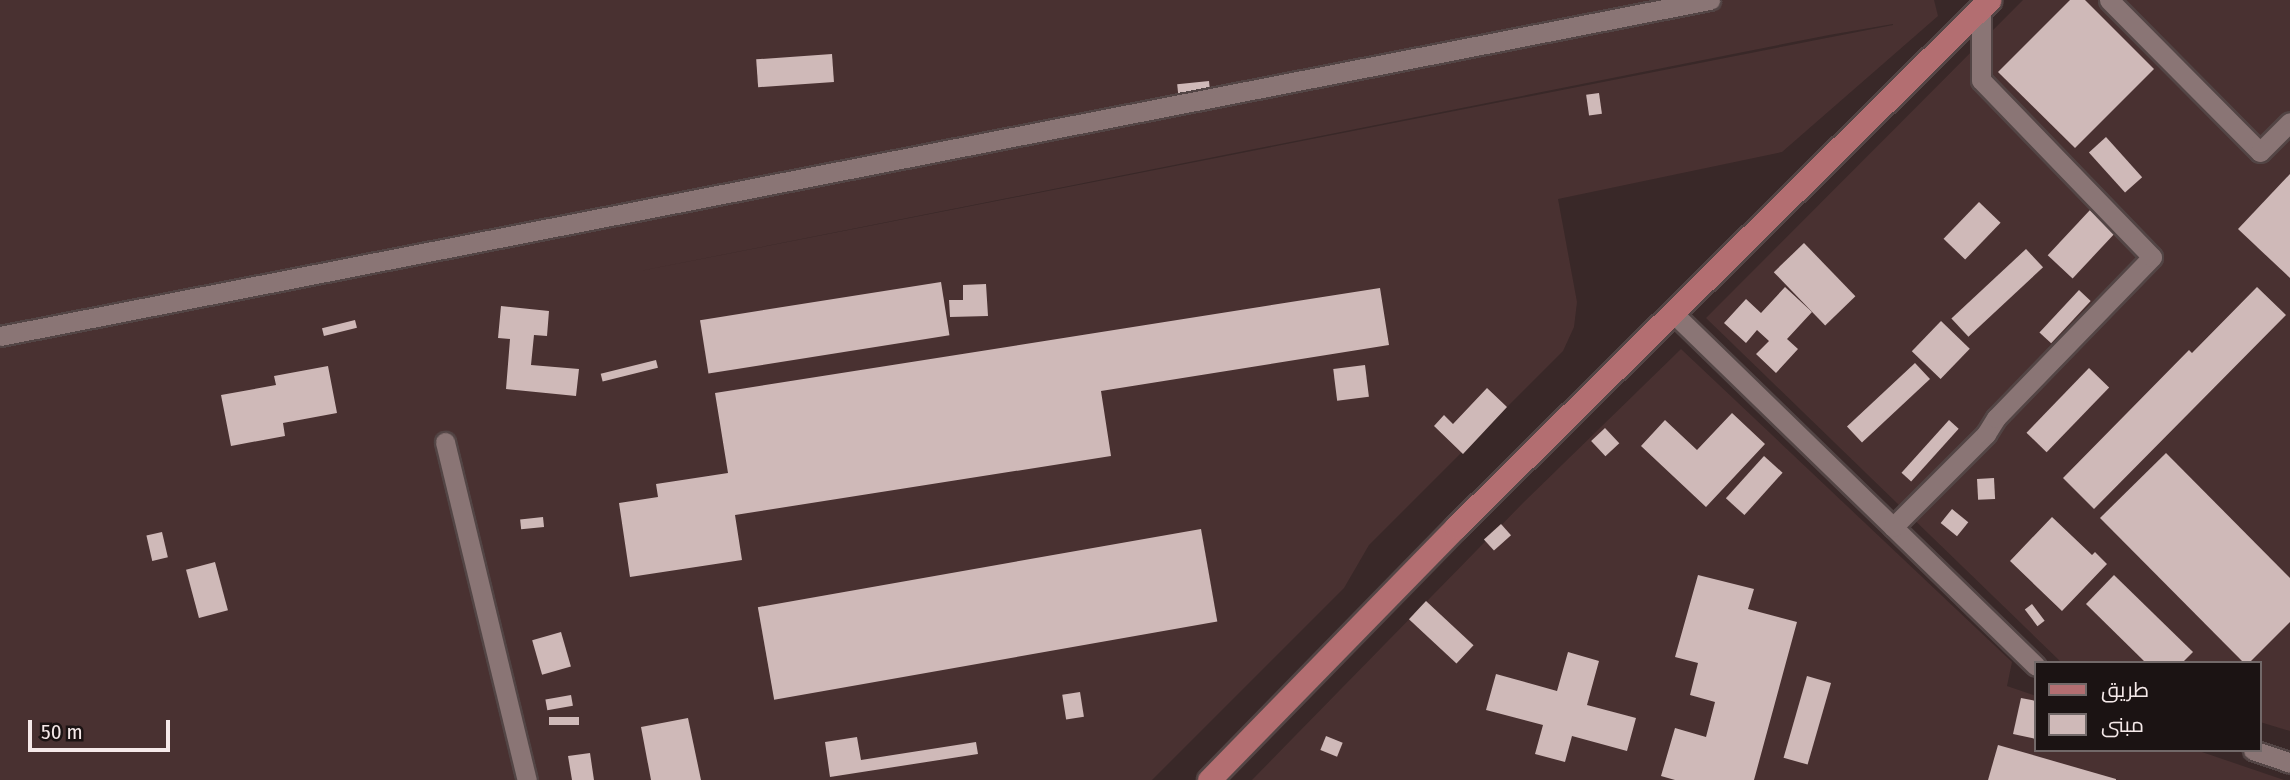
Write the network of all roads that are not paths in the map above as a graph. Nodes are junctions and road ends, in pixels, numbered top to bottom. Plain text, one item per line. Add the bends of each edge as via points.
1 (1710, 0) edge
2 (2109, 0) edge
3 (1985, 4) edge
4 (2290, 122) edge
5 (1673, 313) junction
6 (0, 336) edge
7 (445, 442) dead end
8 (1893, 527) junction
9 (2035, 666) edge
10 (2259, 752) edge
11 (2290, 762) edge
12 (527, 780) edge
13 (1209, 780) edge

1 - 6 street
2 - 4 street via 2260,152
3 - 5 main road
3 - 8 street via 1981,79 2152,257
5 - 8 street
5 - 13 main road
7 - 12 street
8 - 9 street
10 - 11 street

